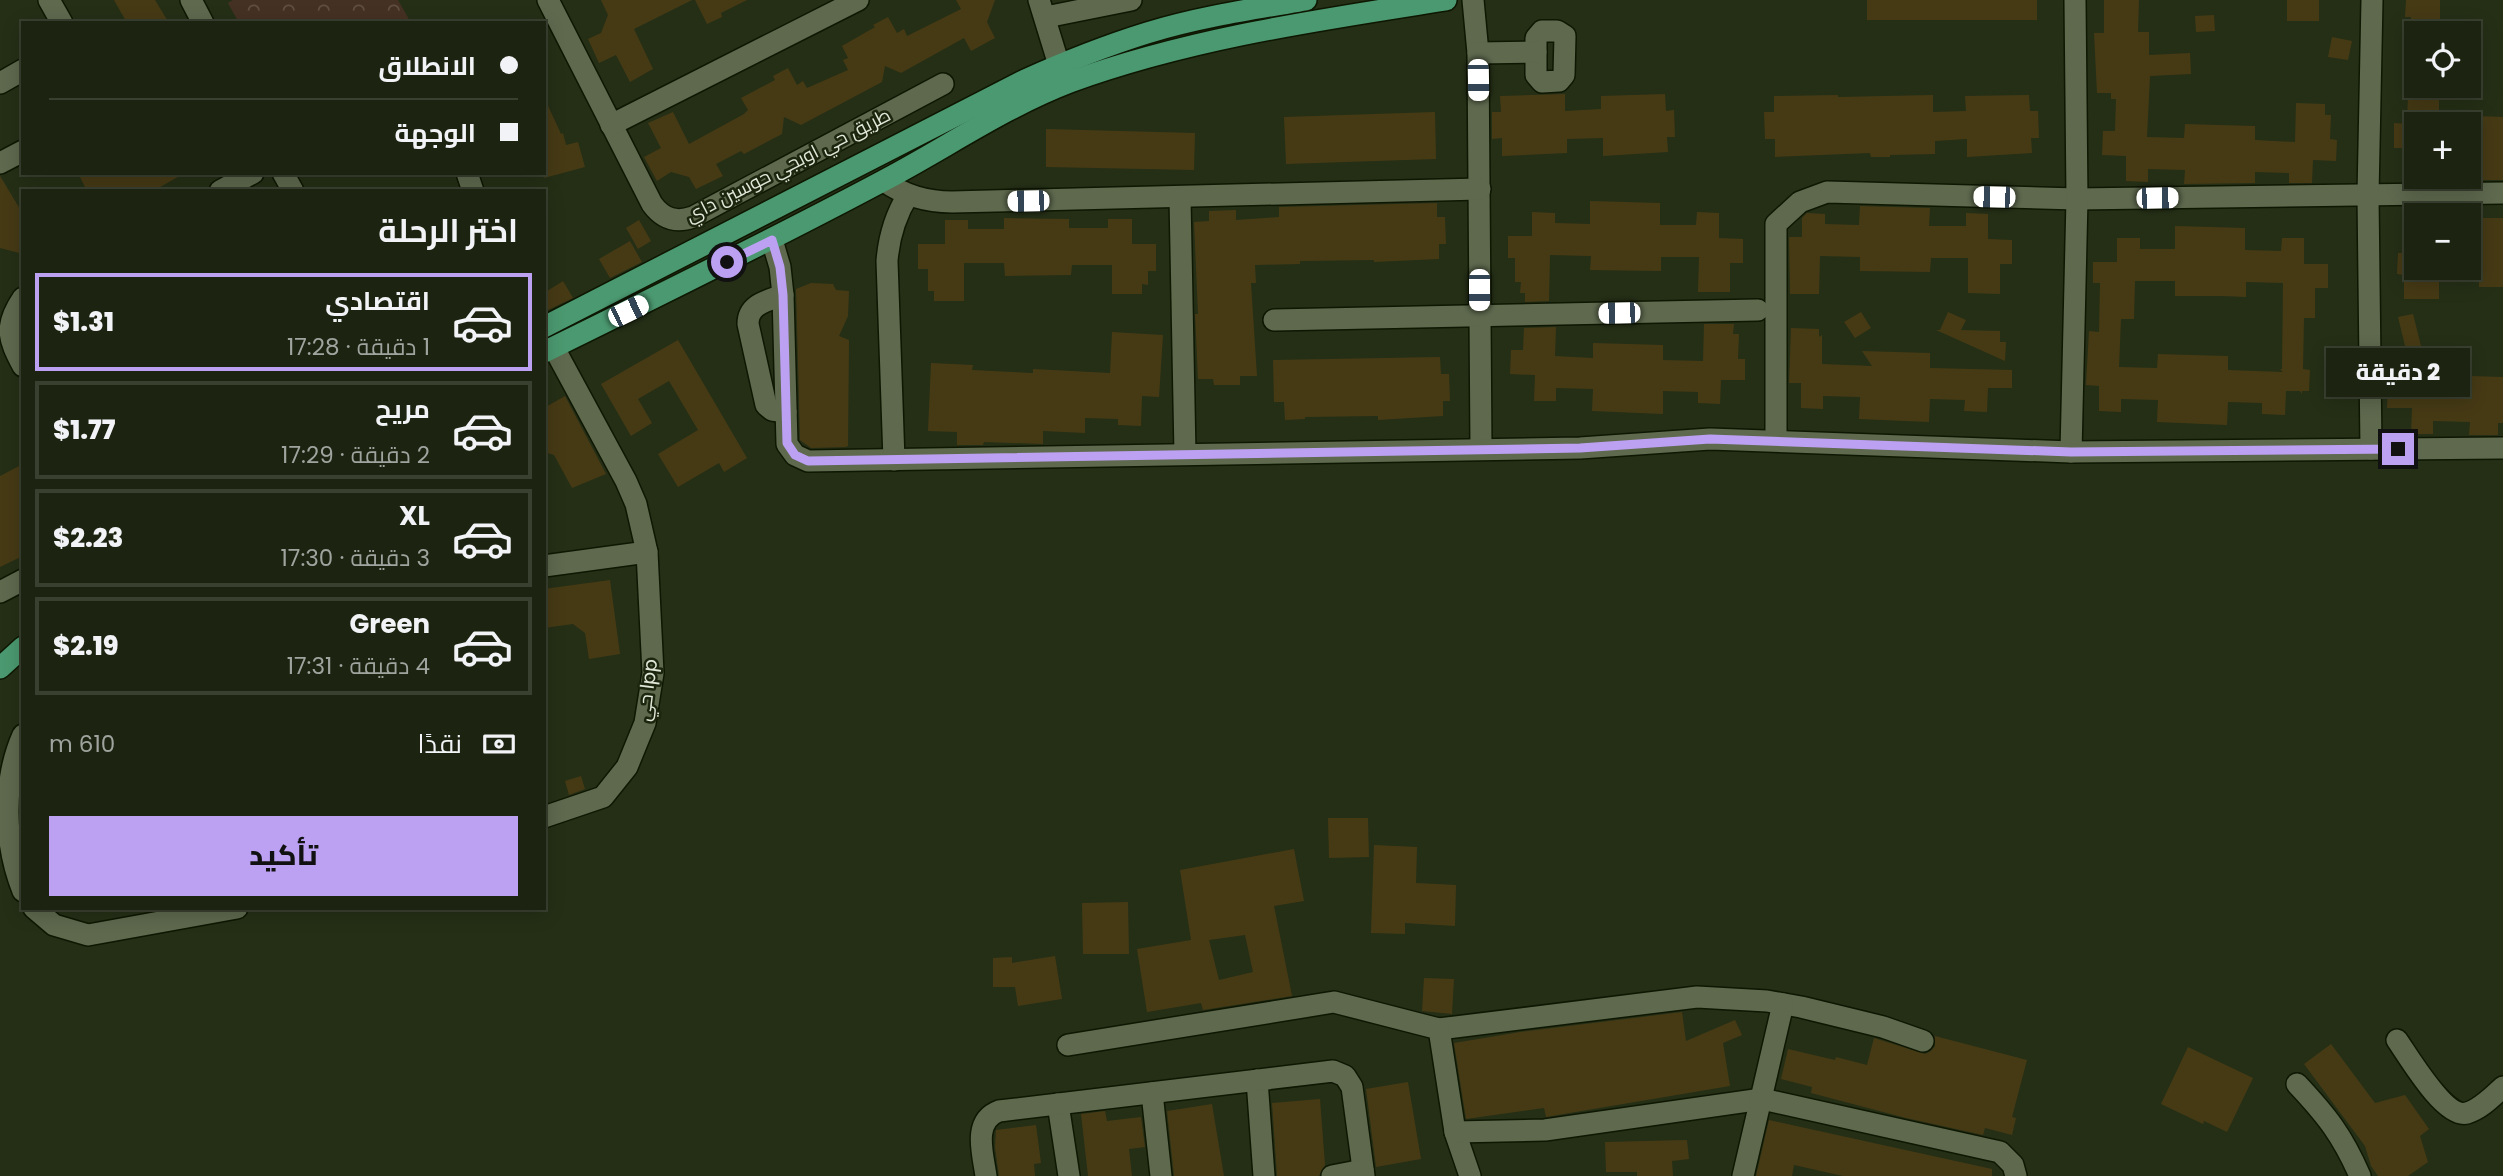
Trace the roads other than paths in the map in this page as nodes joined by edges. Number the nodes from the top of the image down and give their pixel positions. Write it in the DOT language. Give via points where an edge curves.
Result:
graph roads {
  1 [pos="49,0"];
  2 [pos="191,0"];
  3 [pos="858,0"];
  4 [pos="1131,0"];
  5 [pos="1306,0"];
  6 [pos="1446,0"];
  7 [pos="1474,0"];
  8 [pos="2075,0"];
  9 [pos="2372,0"];
  10 [pos="556,3"];
  11 [pos="1043,9"];
  12 [pos="61,21"];
  13 [pos="202,21"];
  14 [pos="1536,52"];
  15 [pos="1478,53"];
  16 [pos="1059,65"];
  17 [pos="21,71"];
  18 [pos="0,83"];
  19 [pos="943,84"];
  20 [pos="611,125"];
  21 [pos="21,151"];
  22 [pos="0,163"];
  23 [pos="249,175"];
  24 [pos="884,181"];
  25 [pos="224,189"];
  26 [pos="1480,189"];
  27 [pos="2503,193"];
  28 [pos="908,195"];
  29 [pos="2368,195"];
  30 [pos="1180,198"];
  31 [pos="2077,199"];
  32 [pos="772,240"];
  33 [pos="783,295"];
  34 [pos="21,301"];
  35 [pos="1758,310"];
  36 [pos="1479,316"];
  37 [pos="1274,320"];
  38 [pos="546,326"];
  39 [pos="549,350"];
  40 [pos="21,362"];
  41 [pos="786,412"];
  42 [pos="1776,440"];
  43 [pos="1481,448"];
  44 [pos="2503,448"];
  45 [pos="2371,449"];
  46 [pos="2071,452"];
  47 [pos="1185,454"];
  48 [pos="894,460"];
  49 [pos="647,552"];
  50 [pos="546,566"];
  51 [pos="21,581"];
  52 [pos="0,592"];
  53 [pos="21,649"];
  54 [pos="0,668"];
  55 [pos="21,741"];
  56 [pos="546,816"];
  57 [pos="21,883"];
  58 [pos="36,910"];
  59 [pos="228,910"];
  60 [pos="1783,1004"];
  61 [pos="1439,1029"];
  62 [pos="2397,1040"];
  63 [pos="1923,1041"];
  64 [pos="1068,1045"];
  65 [pos="1257,1080"];
  66 [pos="2297,1084"];
  67 [pos="2503,1087"];
  68 [pos="1152,1093"];
  69 [pos="1762,1098"];
  70 [pos="1058,1104"];
  71 [pos="1455,1132"];
  72 [pos="1363,1173"];
  73 [pos="986,1176"];
  74 [pos="1069,1176"];
  75 [pos="1161,1176"];
  76 [pos="1264,1176"];
  77 [pos="1332,1176"];
  78 [pos="1470,1176"];
  79 [pos="1743,1176"];
  80 [pos="2016,1176"];
  81 [pos="2360,1176"];
  1 -- 12 [label="street"];
  2 -- 13 [label="street"];
  3 -- 20 [label="street"];
  4 -- 11 [label="street"];
  5 -- 16 [label="main road" via="1197,19"];
  6 -- 24 [label="main road" via="1197,44 1105,70 992,118"];
  7 -- 15 [label="street"];
  8 -- 31 [label="street"];
  9 -- 29 [label="street"];
  10 -- 20 [label="street, طريق حي اوبجي حوسين داي"];
  11 -- 16 [label="street"];
  14 -- 15 [label="street"];
  15 -- 26 [label="street"];
  16 -- 38 [label="main road"];
  17 -- 18 [label="street"];
  19 -- 20 [label="street, طريق حي اوبجي حوسين داي" via="685,220 670,219 657,211"];
  21 -- 22 [label="street"];
  23 -- 25 [label="street"];
  24 -- 28 [label="street"];
  24 -- 32 [label="main road"];
  26 -- 30 [label="street"];
  26 -- 36 [label="street"];
  27 -- 29 [label="street"];
  28 -- 30 [label="street" via="953,202"];
  28 -- 48 [label="street" via="895,220 887,261"];
  29 -- 31 [label="street"];
  29 -- 45 [label="street"];
  30 -- 47 [label="street"];
  31 -- 42 [label="street" via="1827,192 1800,202 1776,224"];
  31 -- 46 [label="street"];
  32 -- 33 [label="street"];
  32 -- 39 [label="main road"];
  33 -- 41 [label="street"];
  33 -- 41 [label="street" via="754,308 748,324 764,402 772,410"];
  34 -- 40 [label="street" via="9,326 11,344"];
  35 -- 36 [label="street"];
  36 -- 37 [label="street"];
  36 -- 43 [label="street"];
  39 -- 49 [label="street, حي lpp" via="626,481"];
  41 -- 48 [label="street" via="787,443 801,459"];
  42 -- 43 [label="street"];
  42 -- 46 [label="street"];
  43 -- 47 [label="street"];
  44 -- 45 [label="street"];
  45 -- 46 [label="street"];
  47 -- 48 [label="street"];
  49 -- 50 [label="street"];
  49 -- 56 [label="street, حي lpp" via="653,673 645,723 626,767 603,797"];
  51 -- 52 [label="street"];
  53 -- 54 [label="main road"];
  55 -- 57 [label="street" via="9,796 12,845"];
  58 -- 59 [label="street" via="54,925 88,935"];
  60 -- 61 [label="street" via="1697,997"];
  60 -- 63 [label="street" via="1842,1015"];
  60 -- 69 [label="street"];
  61 -- 64 [label="street" via="1334,1002"];
  61 -- 71 [label="street"];
  62 -- 67 [label="street" via="2443,1103 2455,1112 2466,1114"];
  65 -- 68 [label="street"];
  65 -- 72 [label="street" via="1333,1071 1345,1076 1352,1087"];
  65 -- 76 [label="street"];
  66 -- 81 [label="street" via="2346,1143"];
  68 -- 70 [label="street"];
  68 -- 75 [label="street"];
  69 -- 71 [label="street" via="1545,1130"];
  69 -- 79 [label="street"];
  69 -- 80 [label="street" via="2000,1152 2013,1165"];
  70 -- 73 [label="street" via="999,1111 988,1117 981,1134"];
  70 -- 74 [label="street"];
  71 -- 78 [label="street"];
  72 -- 77 [label="street"];
}
